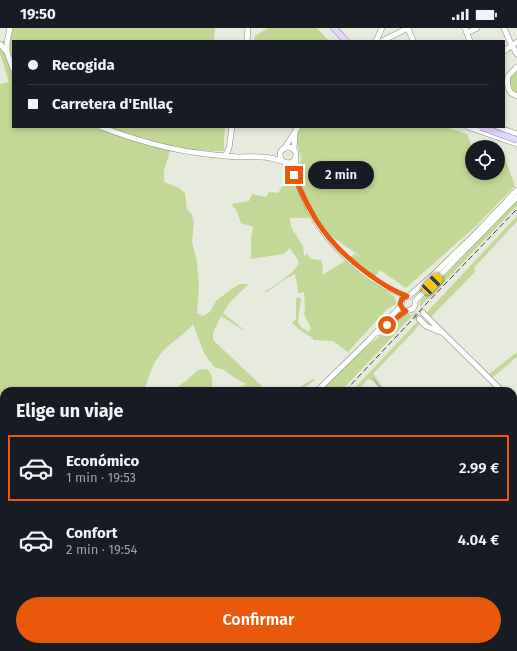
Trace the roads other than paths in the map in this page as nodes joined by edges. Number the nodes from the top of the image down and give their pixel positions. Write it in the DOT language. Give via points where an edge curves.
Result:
graph roads {
  1 [pos="10,28"];
  2 [pos="248,28"];
  3 [pos="329,28"];
  4 [pos="334,28"];
  5 [pos="381,28"];
  6 [pos="408,28"];
  7 [pos="477,28"];
  8 [pos="504,28"];
  9 [pos="466,30"];
  10 [pos="8,35"];
  11 [pos="247,40"];
  12 [pos="339,40"];
  13 [pos="345,40"];
  14 [pos="378,40"];
  15 [pos="380,40"];
  16 [pos="413,40"];
  17 [pos="470,40"];
  18 [pos="0,41"];
  19 [pos="517,42"];
  20 [pos="0,44"];
  21 [pos="512,46"];
  22 [pos="505,50"];
  23 [pos="7,52"];
  24 [pos="517,54"];
  25 [pos="12,66"];
  26 [pos="517,68"];
  27 [pos="517,96"];
  28 [pos="104,128"];
  29 [pos="232,128"];
  30 [pos="473,128"];
  31 [pos="485,128"];
  32 [pos="503,128"];
  33 [pos="297,129"];
  34 [pos="516,136"];
  35 [pos="229,148"];
  36 [pos="283,149"];
  37 [pos="294,149"];
  38 [pos="225,156"];
  39 [pos="232,157"];
  40 [pos="265,157"];
  41 [pos="296,159"];
  42 [pos="285,163"];
  43 [pos="294,175"];
  44 [pos="517,190"];
  45 [pos="517,197"];
  46 [pos="386,286"];
  47 [pos="408,296"];
  48 [pos="415,303"];
  49 [pos="400,304"];
  50 [pos="410,312"];
  51 [pos="419,319"];
  52 [pos="426,326"];
  53 [pos="436,326"];
  54 [pos="443,333"];
  55 [pos="368,341"];
  56 [pos="321,387"];
  57 [pos="498,387"];
  1 -- 10 [label="street"];
  2 -- 11 [label="street"];
  3 -- 12 [label="main road"];
  4 -- 13 [label="main road"];
  5 -- 14 [label="street"];
  6 -- 15 [label="street"];
  6 -- 16 [label="street"];
  7 -- 9 [label="street"];
  8 -- 21 [label="street"];
  9 -- 17 [label="street"];
  10 -- 18 [label="street"];
  10 -- 23 [label="street"];
  19 -- 21 [label="street"];
  20 -- 23 [label="street"];
  21 -- 22 [label="street"];
  21 -- 24 [label="street"];
  23 -- 25 [label="street"];
  26 -- 27 [label="street" via="511,71 507,81 511,93"];
  28 -- 38 [label="street" via="153,145"];
  29 -- 35 [label="street"];
  30 -- 34 [label="street"];
  31 -- 34 [label="main road, bridge"];
  32 -- 34 [label="street"];
  33 -- 36 [label="street"];
  33 -- 37 [label="street"];
  35 -- 38 [label="street"];
  35 -- 39 [label="street"];
  36 -- 37 [label="street"];
  36 -- 40 [label="street"];
  36 -- 42 [label="street" via="280,155"];
  37 -- 41 [label="street"];
  38 -- 39 [label="street"];
  39 -- 40 [label="street"];
  40 -- 42 [label="street"];
  41 -- 42 [label="street" via="292,163"];
  41 -- 43 [label="street"];
  42 -- 43 [label="street"];
  43 -- 46 [label="street" via="312,214 334,244 356,265"];
  44 -- 47 [label="street" via="436,272"];
  45 -- 48 [label="street"];
  46 -- 47 [label="street"];
  46 -- 49 [label="street" via="397,296"];
  47 -- 48 [label="street"];
  47 -- 49 [label="street" via="402,299"];
  48 -- 50 [label="street"];
  48 -- 53 [label="street"];
  49 -- 50 [label="street"];
  49 -- 55 [label="street"];
  50 -- 55 [label="street"];
  51 -- 52 [label="street"];
  52 -- 53 [label="street"];
  52 -- 54 [label="street"];
  53 -- 54 [label="street"];
  54 -- 57 [label="street"];
  55 -- 56 [label="street"];
}
